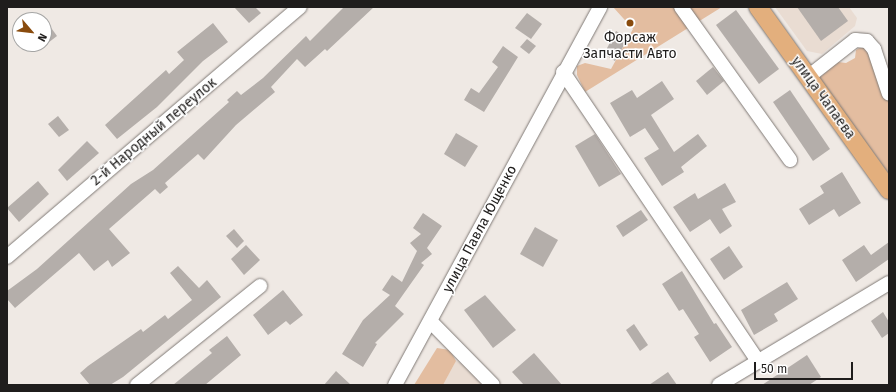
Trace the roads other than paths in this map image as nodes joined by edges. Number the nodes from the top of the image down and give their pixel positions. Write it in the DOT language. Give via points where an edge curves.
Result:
graph roads {
  1 [pos="300,7"];
  2 [pos="600,7"];
  3 [pos="681,7"];
  4 [pos="758,7"];
  5 [pos="563,72"];
  6 [pos="808,77"];
  7 [pos="889,94"];
  8 [pos="790,160"];
  9 [pos="889,190"];
  10 [pos="7,257"];
  11 [pos="889,283"];
  12 [pos="260,286"];
  13 [pos="431,322"];
  14 [pos="758,361"];
  15 [pos="138,385"];
  16 [pos="395,385"];
  17 [pos="493,385"];
  18 [pos="719,385"];
  1 -- 10 [label="street, 2-й Народный переулок"];
  2 -- 5 [label="street, улица Павла Ющенко"];
  3 -- 8 [label="street"];
  4 -- 6 [label="main road, улица Чапаева"];
  5 -- 13 [label="street, улица Павла Ющенко"];
  5 -- 14 [label="street"];
  6 -- 7 [label="street" via="855,40 867,41 874,50"];
  6 -- 9 [label="main road, улица Чапаева"];
  11 -- 14 [label="street"];
  12 -- 15 [label="street"];
  13 -- 16 [label="street, улица Павла Ющенко"];
  13 -- 17 [label="street"];
  14 -- 18 [label="street"];
}
